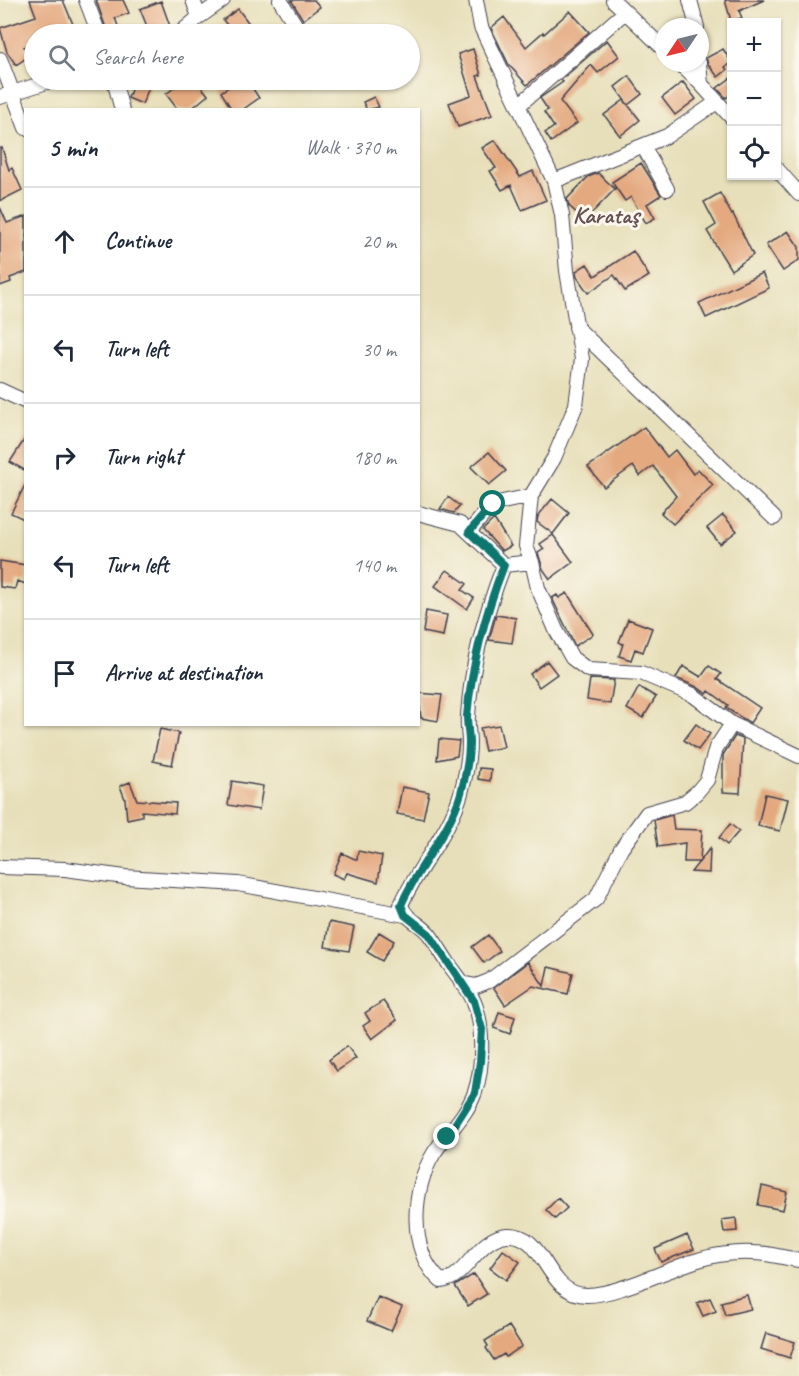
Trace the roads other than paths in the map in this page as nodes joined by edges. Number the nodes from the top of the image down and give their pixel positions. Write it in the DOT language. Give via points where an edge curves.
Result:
graph roads {
  1 [pos="86,0"];
  2 [pos="193,0"];
  3 [pos="223,0"];
  4 [pos="280,0"];
  5 [pos="476,0"];
  6 [pos="613,0"];
  7 [pos="690,0"];
  8 [pos="625,12"];
  9 [pos="199,17"];
  10 [pos="695,18"];
  11 [pos="95,24"];
  12 [pos="191,24"];
  13 [pos="295,24"];
  14 [pos="655,40"];
  15 [pos="0,58"];
  16 [pos="688,72"];
  17 [pos="700,72"];
  18 [pos="701,84"];
  19 [pos="24,89"];
  20 [pos="117,90"];
  21 [pos="6,95"];
  22 [pos="717,102"];
  23 [pos="518,106"];
  24 [pos="121,108"];
  25 [pos="727,113"];
  26 [pos="24,125"];
  27 [pos="643,146"];
  28 [pos="781,173"];
  29 [pos="554,180"];
  30 [pos="667,189"];
  31 [pos="799,194"];
  32 [pos="576,327"];
  33 [pos="0,390"];
  34 [pos="24,401"];
  35 [pos="531,496"];
  36 [pos="420,514"];
  37 [pos="774,518"];
  38 [pos="469,532"];
  39 [pos="532,562"];
  40 [pos="504,565"];
  41 [pos="732,724"];
  42 [pos="799,756"];
  43 [pos="0,867"];
  44 [pos="405,915"];
  45 [pos="461,983"];
  46 [pos="799,1260"];
  1 -- 11 [label="street"];
  2 -- 9 [label="street"];
  3 -- 9 [label="street"];
  4 -- 13 [label="street"];
  5 -- 23 [label="street" via="481,27"];
  6 -- 8 [label="street"];
  7 -- 10 [label="street"];
  8 -- 14 [label="street"];
  8 -- 23 [label="street"];
  9 -- 12 [label="street"];
  15 -- 21 [label="street"];
  16 -- 18 [label="street"];
  17 -- 18 [label="street"];
  18 -- 22 [label="street"];
  19 -- 21 [label="street"];
  20 -- 24 [label="street"];
  21 -- 26 [label="street"];
  22 -- 25 [label="street"];
  22 -- 27 [label="street" via="667,136"];
  23 -- 29 [label="street"];
  27 -- 29 [label="street"];
  27 -- 30 [label="street"];
  28 -- 31 [label="street"];
  29 -- 32 [label="street"];
  32 -- 35 [label="street" via="582,359 576,405 554,458"];
  32 -- 37 [label="street"];
  33 -- 34 [label="street"];
  35 -- 38 [label="street" via="493,504"];
  35 -- 39 [label="street" via="526,546"];
  36 -- 38 [label="street" via="460,524"];
  38 -- 40 [label="street"];
  39 -- 40 [label="street"];
  39 -- 41 [label="street" via="538,588 572,658 588,670 641,673 693,695"];
  40 -- 44 [label="street" via="474,658 467,717 469,745 461,791 439,842 406,893 401,905"];
  41 -- 42 [label="street"];
  41 -- 45 [label="street" via="716,747 707,780 685,802 647,813 621,849 596,899 489,981 476,986"];
  43 -- 44 [label="street" via="237,884"];
  44 -- 45 [label="street" via="429,934"];
  45 -- 46 [label="street" via="474,1001 482,1029 475,1093 426,1168 418,1194 418,1238 441,1281 455,1275 491,1240 508,1235 530,1243 563,1289 587,1296 697,1260 755,1253"];
}
